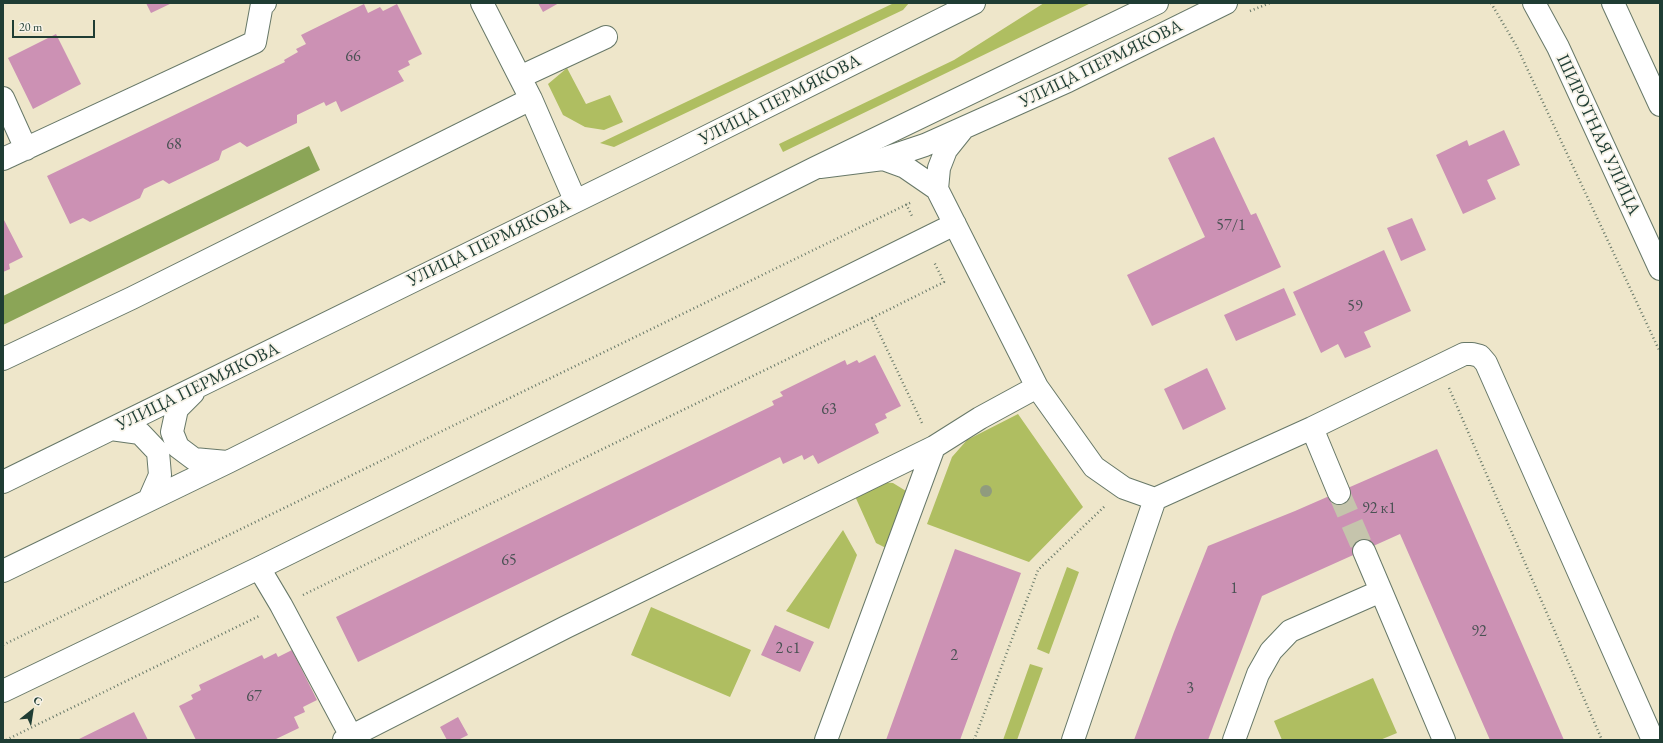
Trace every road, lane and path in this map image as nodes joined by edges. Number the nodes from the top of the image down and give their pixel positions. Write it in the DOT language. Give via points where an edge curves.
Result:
graph roads {
  1 [pos="263,3"];
  2 [pos="482,3"];
  3 [pos="974,3"];
  4 [pos="1157,3"];
  5 [pos="1226,3"];
  6 [pos="1270,3"];
  7 [pos="1491,3"];
  8 [pos="1534,3"];
  9 [pos="1613,3"];
  10 [pos="1248,12"];
  11 [pos="606,36"];
  12 [pos="520,77"];
  13 [pos="3,98"];
  14 [pos="531,99"];
  15 [pos="1660,105"];
  16 [pos="963,128"];
  17 [pos="26,149"];
  18 [pos="3,159"];
  19 [pos="883,159"];
  20 [pos="815,168"];
  21 [pos="937,190"];
  22 [pos="575,200"];
  23 [pos="955,224"];
  24 [pos="1660,269"];
  25 [pos="1660,352"];
  26 [pos="3,359"];
  27 [pos="1439,366"];
  28 [pos="1037,387"];
  29 [pos="198,388"];
  30 [pos="1312,428"];
  31 [pos="111,429"];
  32 [pos="934,447"];
  33 [pos="228,462"];
  34 [pos="3,482"];
  35 [pos="1124,488"];
  36 [pos="1339,493"];
  37 [pos="1155,499"];
  38 [pos="149,500"];
  39 [pos="1364,550"];
  40 [pos="260,568"];
  41 [pos="3,571"];
  42 [pos="1381,591"];
  43 [pos="282,605"];
  44 [pos="3,645"];
  45 [pos="3,691"];
  46 [pos="347,738"];
  47 [pos="6,740"];
  48 [pos="826,740"];
  49 [pos="974,740"];
  50 [pos="1073,740"];
  51 [pos="1234,740"];
  52 [pos="1444,740"];
  53 [pos="1602,740"];
  54 [pos="1653,740"];
  1 -- 17 [label="main road" via="255,42"];
  2 -- 12 [label="main road"];
  3 -- 22 [label="main road, УЛИЦА ПЕРМЯКОВА"];
  4 -- 20 [label="main road, УЛИЦА ПЕРМЯКОВА"];
  5 -- 16 [label="main road, УЛИЦА ПЕРМЯКОВА" via="1068,81"];
  6 -- 10 [label="path"];
  7 -- 25 [label="path" via="1517,47"];
  8 -- 24 [label="main road, ШИРОТНАЯ УЛИЦА" via="1558,47"];
  9 -- 15 [label="main road"];
  11 -- 12 [label="main road"];
  12 -- 14 [label="main road"];
  13 -- 17 [label="main road"];
  14 -- 22 [label="main road"];
  14 -- 26 [label="main road" via="132,298"];
  16 -- 19 [label="main road, УЛИЦА ПЕРМЯКОВА" via="925,145"];
  16 -- 21 [label="main road" via="946,150 939,168"];
  17 -- 18 [label="main road"];
  19 -- 20 [label="main road, УЛИЦА ПЕРМЯКОВА"];
  19 -- 21 [label="main road" via="905,167"];
  20 -- 33 [label="main road, УЛИЦА ПЕРМЯКОВА"];
  21 -- 23 [label="main road"];
  21 -- 44 [label="path"];
  22 -- 29 [label="main road, УЛИЦА ПЕРМЯКОВА"];
  23 -- 28 [label="main road"];
  23 -- 40 [label="main road"];
  27 -- 30 [label="main road"];
  27 -- 53 [label="path"];
  27 -- 54 [label="main road" via="1464,354 1480,356 1486,363"];
  28 -- 32 [label="main road"];
  28 -- 35 [label="main road" via="1094,467"];
  29 -- 31 [label="main road, УЛИЦА ПЕРМЯКОВА"];
  29 -- 33 [label="main road" via="177,409 172,432 178,447 194,459"];
  30 -- 36 [label="main road"];
  30 -- 37 [label="main road"];
  31 -- 34 [label="main road, УЛИЦА ПЕРМЯКОВА"];
  31 -- 38 [label="main road" via="140,433 158,452 160,475"];
  32 -- 43 [label="path" via="872,318"];
  32 -- 46 [label="main road"];
  32 -- 48 [label="main road"];
  33 -- 38 [label="main road, УЛИЦА ПЕРМЯКОВА"];
  35 -- 37 [label="main road"];
  35 -- 49 [label="path" via="1038,570"];
  37 -- 50 [label="main road"];
  38 -- 41 [label="main road, УЛИЦА ПЕРМЯКОВА"];
  39 -- 42 [label="main road"];
  40 -- 43 [label="main road"];
  40 -- 45 [label="main road"];
  42 -- 51 [label="main road" via="1290,631 1271,651 1258,674"];
  42 -- 52 [label="main road"];
  43 -- 46 [label="main road"];
  43 -- 47 [label="path"];
}
